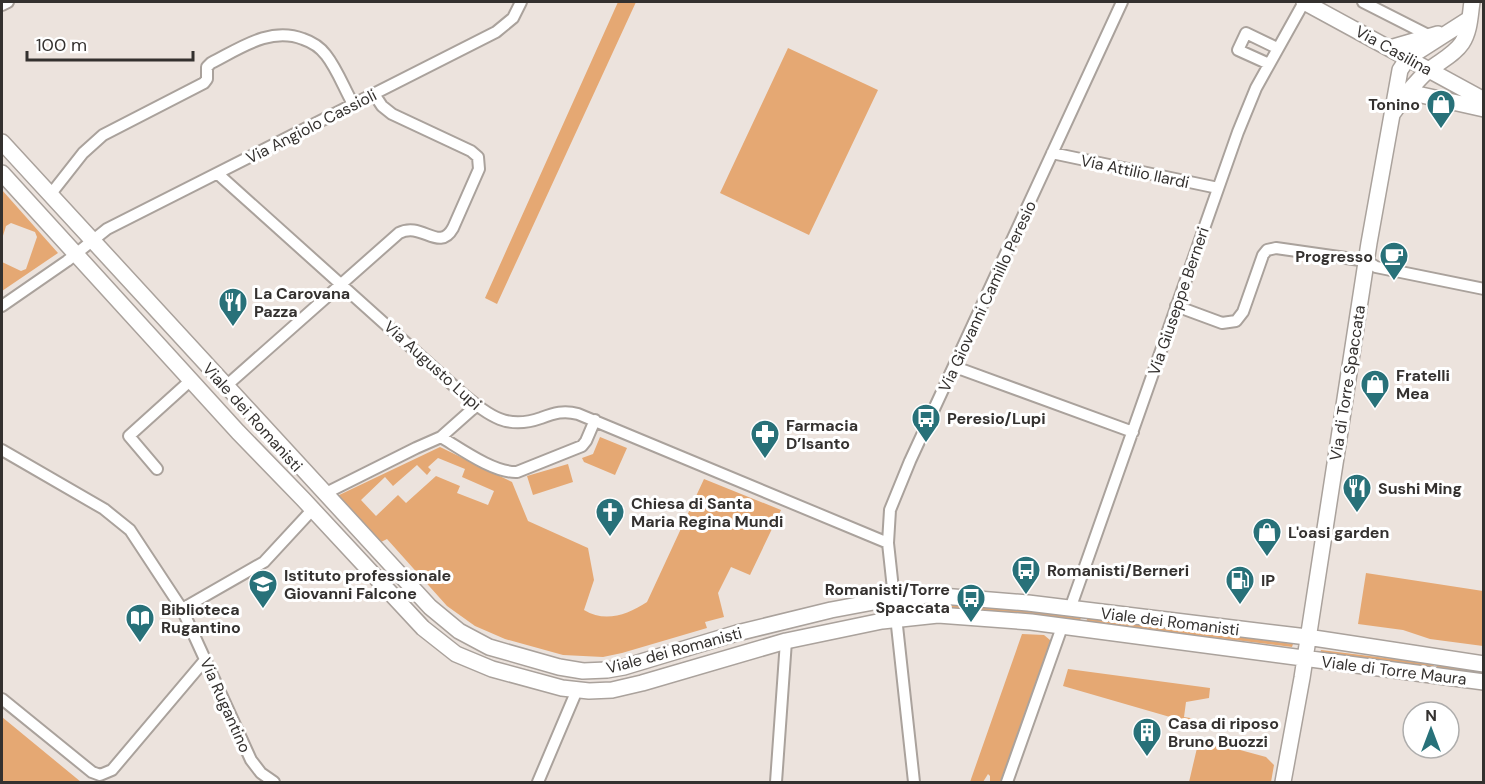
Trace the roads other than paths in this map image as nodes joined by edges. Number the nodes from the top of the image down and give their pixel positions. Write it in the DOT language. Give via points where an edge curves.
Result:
graph roads {
  1 [pos="8,2"];
  2 [pos="521,2"];
  3 [pos="1122,2"];
  4 [pos="1304,2"];
  5 [pos="1363,2"];
  6 [pos="1472,2"];
  7 [pos="2,5"];
  8 [pos="1469,19"];
  9 [pos="1455,30"];
  10 [pos="1430,36"];
  11 [pos="1277,48"];
  12 [pos="1390,48"];
  13 [pos="1408,57"];
  14 [pos="1269,64"];
  15 [pos="1430,70"];
  16 [pos="1408,92"];
  17 [pos="374,94"];
  18 [pos="1484,100"];
  19 [pos="353,104"];
  20 [pos="1484,109"];
  21 [pos="1391,116"];
  22 [pos="2,142"];
  23 [pos="1052,153"];
  24 [pos="2,173"];
  25 [pos="218,174"];
  26 [pos="1218,188"];
  27 [pos="50,195"];
  28 [pos="92,240"];
  29 [pos="76,254"];
  30 [pos="1367,261"];
  31 [pos="343,284"];
  32 [pos="1484,289"];
  33 [pos="2,306"];
  34 [pos="1176,306"];
  35 [pos="955,367"];
  36 [pos="191,380"];
  37 [pos="226,386"];
  38 [pos="477,405"];
  39 [pos="595,420"];
  40 [pos="1133,432"];
  41 [pos="441,437"];
  42 [pos="2,450"];
  43 [pos="157,469"];
  44 [pos="324,494"];
  45 [pos="312,509"];
  46 [pos="888,543"];
  47 [pos="895,598"];
  48 [pos="182,609"];
  49 [pos="1070,609"];
  50 [pos="897,619"];
  51 [pos="1062,627"];
  52 [pos="1307,637"];
  53 [pos="786,641"];
  54 [pos="1305,658"];
  55 [pos="205,660"];
  56 [pos="1484,664"];
  57 [pos="1484,682"];
  58 [pos="577,690"];
  59 [pos="2,699"];
  60 [pos="274,783"];
  61 [pos="538,783"];
  62 [pos="776,783"];
  63 [pos="914,783"];
  64 [pos="1007,783"];
  65 [pos="1283,783"];
  1 -- 7 [label="street"];
  2 -- 17 [label="street, Via Angiolo Cassioli" via="513,18 496,32"];
  3 -- 23 [label="street, Via Giovanni Camillo Peresio"];
  4 -- 11 [label="street, Via Giuseppe Berneri"];
  4 -- 12 [label="street, Via Casilina"];
  5 -- 10 [label="street, Via Casilina"];
  6 -- 8 [label="street"];
  8 -- 9 [label="street"];
  8 -- 15 [label="street" via="1461,44"];
  9 -- 10 [label="street"];
  9 -- 13 [label="street"];
  10 -- 12 [label="street"];
  11 -- 14 [label="street, Via Giuseppe Berneri"];
  11 -- 14 [label="street" via="1246,33 1238,50"];
  12 -- 13 [label="street, Via Casilina"];
  13 -- 15 [label="street, Via Casilina"];
  13 -- 21 [label="street, Via di Torre Spaccata" via="1400,70"];
  14 -- 26 [label="street, Via Giuseppe Berneri" via="1248,107"];
  15 -- 16 [label="street"];
  15 -- 18 [label="street, Via Casilina"];
  16 -- 20 [label="street, Via Casilina"];
  16 -- 21 [label="street"];
  17 -- 19 [label="street, Via Angiolo Cassioli"];
  17 -- 31 [label="street" via="387,111 471,151 480,165 447,237 437,238 415,229 401,232"];
  19 -- 25 [label="street, Via Angiolo Cassioli"];
  19 -- 27 [label="street" via="329,59 315,45 289,35 261,38 208,65 204,83 103,135 83,153"];
  21 -- 30 [label="street, Via di Torre Spaccata"];
  22 -- 27 [label="street, Viale dei Romanisti"];
  23 -- 26 [label="street, Via Attilio Ilardi"];
  23 -- 35 [label="street, Via Giovanni Camillo Peresio"];
  24 -- 29 [label="street, Viale dei Romanisti"];
  25 -- 28 [label="street, Via Angiolo Cassioli"];
  25 -- 31 [label="street, Via Augusto Lupi"];
  26 -- 34 [label="street, Via Giuseppe Berneri"];
  27 -- 28 [label="street, Viale dei Romanisti"];
  28 -- 29 [label="street, Via Angiolo Cassioli"];
  28 -- 37 [label="street, Viale dei Romanisti"];
  29 -- 33 [label="street, Via Angiolo Cassioli"];
  29 -- 36 [label="street, Viale dei Romanisti"];
  30 -- 32 [label="street" via="1377,267"];
  30 -- 34 [label="street" via="1272,249 1262,258 1243,312 1236,321 1222,323"];
  30 -- 52 [label="street, Via di Torre Spaccata"];
  31 -- 37 [label="street"];
  31 -- 38 [label="street, Via Augusto Lupi"];
  34 -- 40 [label="street, Via Giuseppe Berneri"];
  35 -- 40 [label="street"];
  35 -- 46 [label="street, Via Giovanni Camillo Peresio" via="891,504"];
  36 -- 43 [label="street" via="129,436"];
  36 -- 45 [label="street, Viale dei Romanisti"];
  37 -- 44 [label="street, Viale dei Romanisti"];
  38 -- 39 [label="street, Via Augusto Lupi" via="512,423 526,423 565,411"];
  38 -- 41 [label="street"];
  39 -- 41 [label="street" via="582,446 517,472 497,468"];
  39 -- 46 [label="street, Via Augusto Lupi"];
  40 -- 49 [label="street, Via Giuseppe Berneri"];
  41 -- 44 [label="street"];
  42 -- 48 [label="street, Via Rugantino" via="119,520"];
  44 -- 47 [label="street, Viale dei Romanisti" via="451,626 489,647 559,667 613,669 762,626"];
  45 -- 48 [label="street" via="264,562"];
  45 -- 58 [label="street, Viale dei Romanisti" via="416,622 442,644 492,669"];
  46 -- 47 [label="street, Via Giovanni Camillo Peresio"];
  47 -- 49 [label="street, Viale dei Romanisti" via="952,596"];
  47 -- 50 [label="street, Via Giovanni Camillo Peresio"];
  48 -- 55 [label="street, Via Rugantino"];
  49 -- 52 [label="street, Viale dei Romanisti"];
  50 -- 51 [label="street, Viale dei Romanisti" via="946,615"];
  50 -- 53 [label="street, Viale dei Romanisti"];
  50 -- 63 [label="street, Via Giovanni Camillo Peresio"];
  51 -- 54 [label="street, Viale dei Romanisti"];
  51 -- 64 [label="street"];
  52 -- 54 [label="street, Via di Torre Spaccata"];
  52 -- 56 [label="street, Viale di Torre Maura"];
  53 -- 58 [label="street, Viale dei Romanisti" via="626,687"];
  53 -- 62 [label="street"];
  54 -- 57 [label="street, Viale di Torre Maura"];
  54 -- 65 [label="street, Via di Torre Spaccata"];
  55 -- 59 [label="street" via="112,770 100,775 86,768"];
  55 -- 60 [label="street, Via Rugantino" via="250,760"];
  58 -- 61 [label="street"];
}
